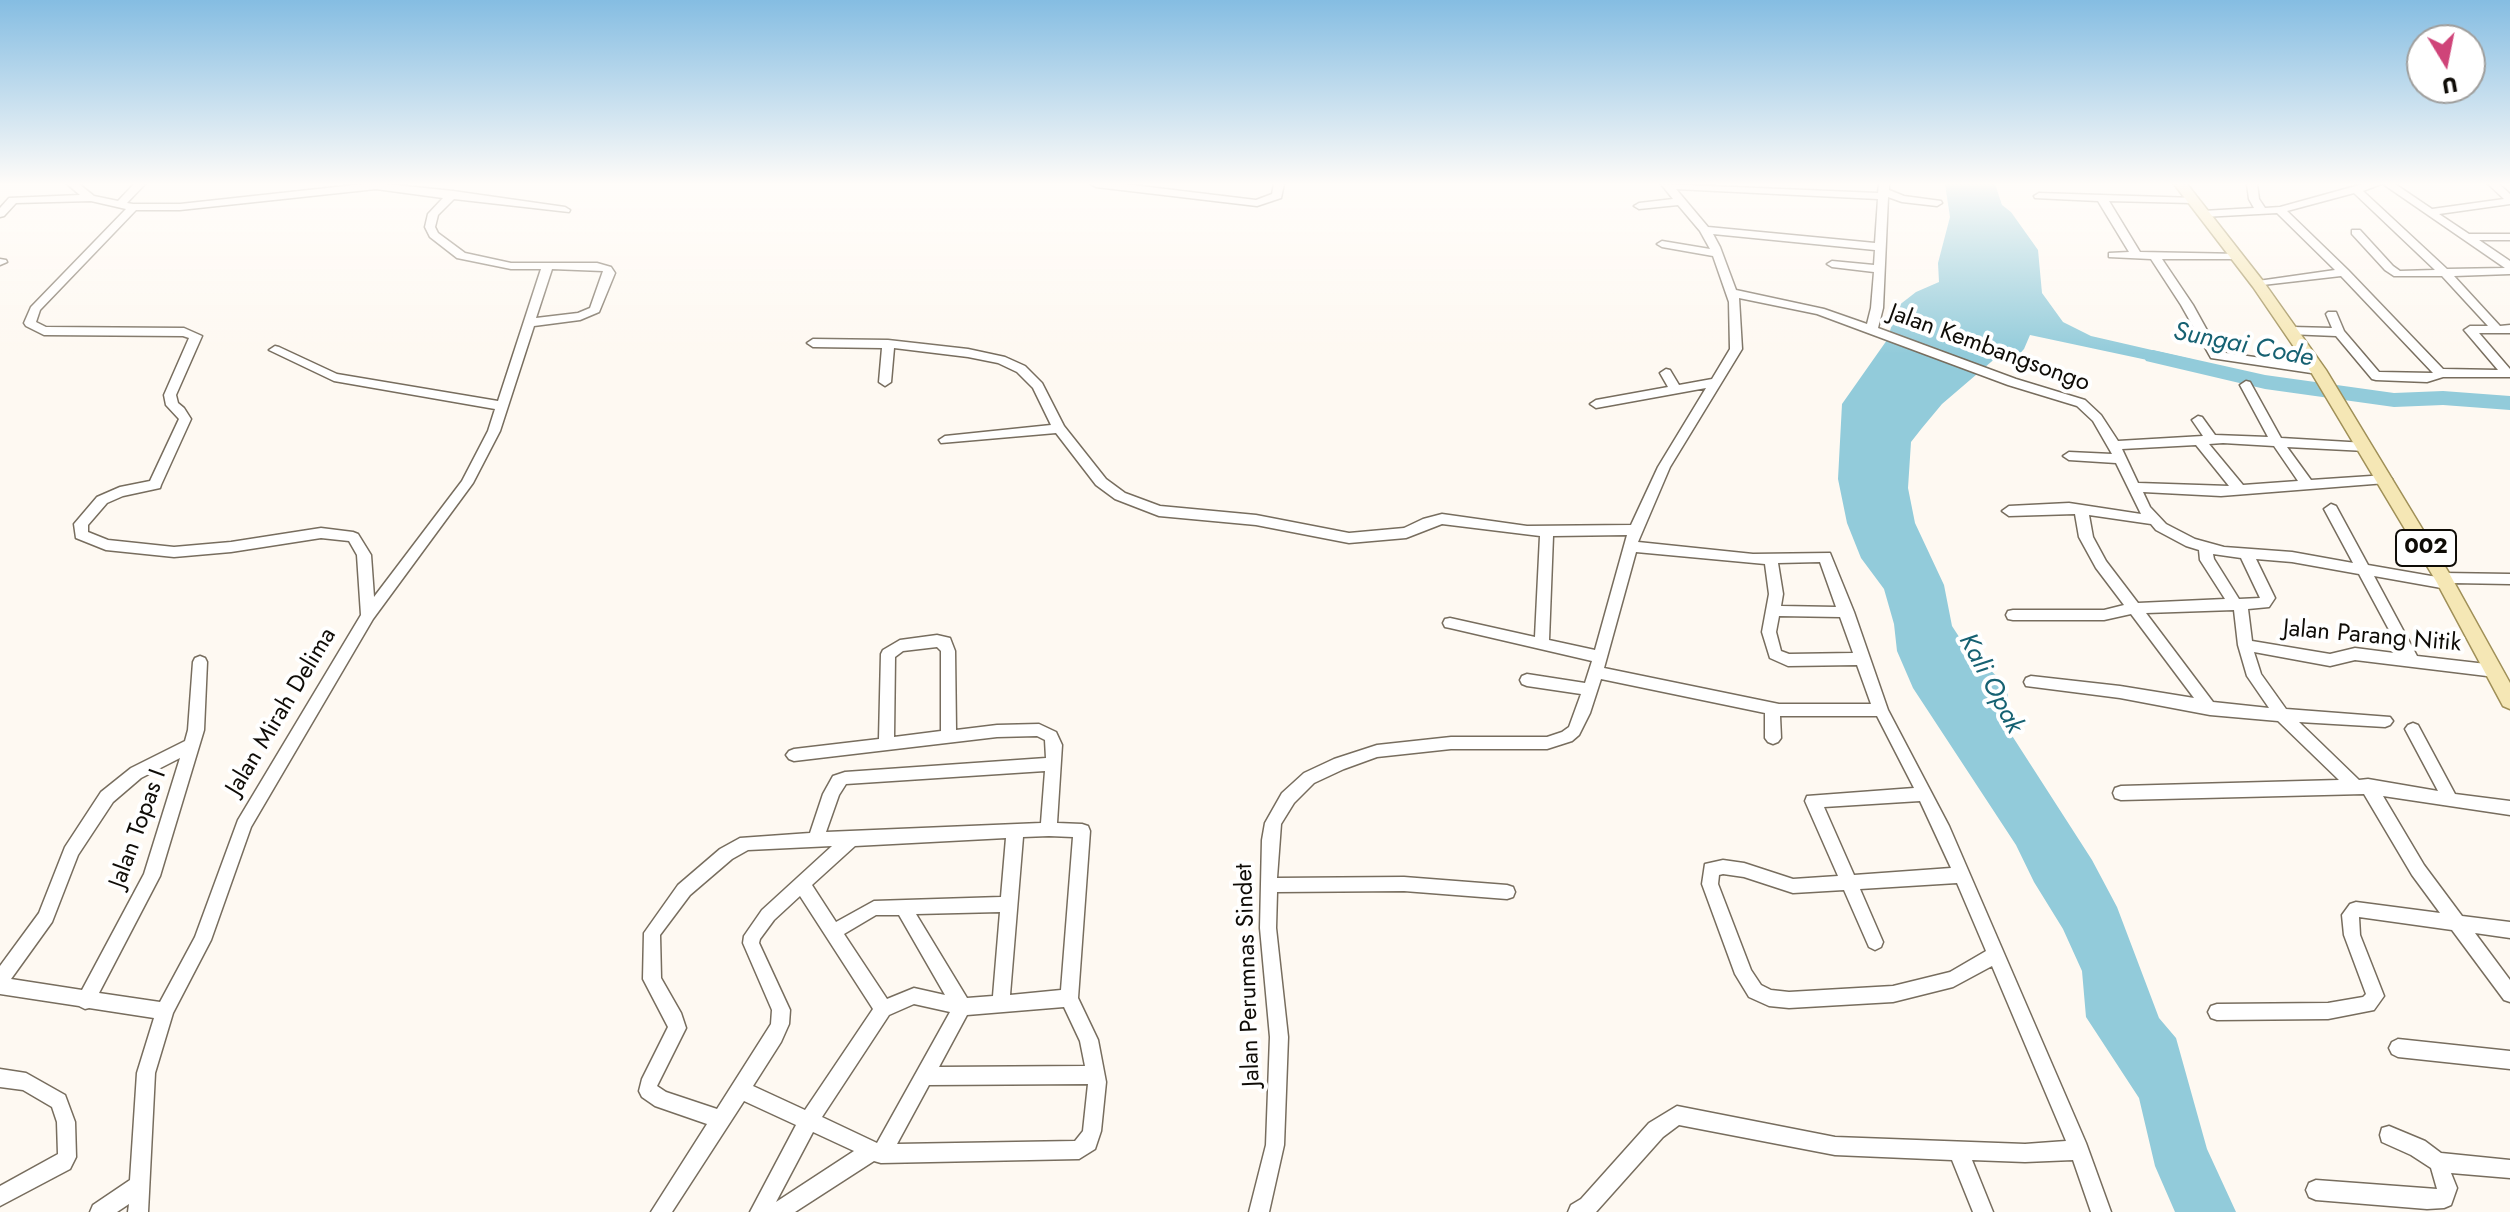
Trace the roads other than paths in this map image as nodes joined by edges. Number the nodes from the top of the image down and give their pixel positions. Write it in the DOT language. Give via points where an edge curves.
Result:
graph roads {
  1 [pos="95,241"];
  2 [pos="441,241"];
  3 [pos="1711,241"];
  4 [pos="1814,241"];
  5 [pos="1881,241"];
  6 [pos="2127,241"];
  7 [pos="2225,241"];
  8 [pos="2312,241"];
  9 [pos="2364,241"];
  10 [pos="2410,241"];
  11 [pos="2471,241"];
  12 [pos="1662,244"];
  13 [pos="1881,247"];
  14 [pos="1717,253"];
  15 [pos="2113,255"];
  16 [pos="2136,255"];
  17 [pos="2154,255"];
  18 [pos="2237,256"];
  19 [pos="1832,264"];
  20 [pos="547,268"];
  21 [pos="1879,269"];
  22 [pos="2510,269"];
  23 [pos="2344,272"];
  24 [pos="2445,274"];
  25 [pos="2258,284"];
  26 [pos="1733,293"];
  27 [pos="2332,314"];
  28 [pos="529,323"];
  29 [pos="2504,329"];
  30 [pos="1873,330"];
  31 [pos="2292,331"];
  32 [pos="2339,332"];
  33 [pos="813,343"];
  34 [pos="888,344"];
  35 [pos="275,350"];
  36 [pos="2318,370"];
  37 [pos="1666,373"];
  38 [pos="2440,373"];
  39 [pos="885,382"];
  40 [pos="1717,382"];
  41 [pos="2246,385"];
  42 [pos="1677,391"];
  43 [pos="1596,404"];
  44 [pos="503,406"];
  45 [pos="2198,420"];
  46 [pos="1059,428"];
  47 [pos="945,440"];
  48 [pos="2205,440"];
  49 [pos="2276,440"];
  50 [pos="2114,445"];
  51 [pos="2366,447"];
  52 [pos="2069,456"];
  53 [pos="2122,459"];
  54 [pos="2386,479"];
  55 [pos="2307,484"];
  56 [pos="2133,487"];
  57 [pos="2240,490"];
  58 [pos="2331,509"];
  59 [pos="2081,510"];
  60 [pos="2009,511"];
  61 [pos="2153,520"];
  62 [pos="1635,530"];
  63 [pos="1547,531"];
  64 [pos="1629,546"];
  65 [pos="2205,548"];
  66 [pos="2246,554"];
  67 [pos="1771,559"];
  68 [pos="2360,568"];
  69 [pos="2510,579"];
  70 [pos="2445,581"];
  71 [pos="2238,605"];
  72 [pos="2134,608"];
  73 [pos="1775,611"];
  74 [pos="1847,612"];
  75 [pos="368,615"];
  76 [pos="2013,615"];
  77 [pos="1450,623"];
  78 [pos="1542,644"];
  79 [pos="2245,645"];
  80 [pos="1860,659"];
  81 [pos="2412,660"];
  82 [pos="200,662"];
  83 [pos="1598,664"];
  84 [pos="2495,671"];
  85 [pos="1527,680"];
  86 [pos="2031,682"];
  87 [pos="1590,690"];
  88 [pos="2510,701"];
  89 [pos="1772,709"];
  90 [pos="2210,709"];
  91 [pos="1881,710"];
  92 [pos="2282,715"];
  93 [pos="2385,721"];
  94 [pos="2413,729"];
  95 [pos="949,737"];
  96 [pos="1773,738"];
  97 [pos="886,744"];
  98 [pos="192,745"];
  99 [pos="794,755"];
  100 [pos="1053,764"];
  101 [pos="2361,786"];
  102 [pos="2121,793"];
  103 [pos="1925,794"];
  104 [pos="2450,799"];
  105 [pos="2510,808"];
  106 [pos="1049,829"];
  107 [pos="1015,831"];
  108 [pos="851,839"];
  109 [pos="816,840"];
  110 [pos="1962,875"];
  111 [pos="1849,883"];
  112 [pos="1269,885"];
  113 [pos="803,886"];
  114 [pos="1507,892"];
  115 [pos="1009,904"];
  116 [pos="903,907"];
  117 [pos="2458,922"];
  118 [pos="2510,930"];
  119 [pos="833,932"];
  120 [pos="1875,942"];
  121 [pos="1995,955"];
  122 [pos="0,983"];
  123 [pos="2510,994"];
  124 [pos="1069,998"];
  125 [pos="85,1001"];
  126 [pos="1001,1004"];
  127 [pos="962,1007"];
  128 [pos="883,1009"];
  129 [pos="165,1011"];
  130 [pos="2217,1012"];
  131 [pos="2398,1048"];
  132 [pos="2510,1060"];
  133 [pos="1096,1075"];
  134 [pos="925,1076"];
  135 [pos="0,1078"];
  136 [pos="741,1090"];
  137 [pos="721,1119"];
  138 [pos="808,1122"];
  139 [pos="2389,1135"];
  140 [pos="1958,1150"];
  141 [pos="2079,1150"];
  142 [pos="876,1152"];
  143 [pos="2438,1162"];
  144 [pos="2510,1169"];
  145 [pos="141,1184"];
  146 [pos="2316,1190"];
  147 [pos="0,1196"];
  148 [pos="100,1212"];
  149 [pos="138,1212"];
  150 [pos="661,1212"];
  151 [pos="760,1212"];
  152 [pos="778,1212"];
  153 [pos="1259,1212"];
  154 [pos="1578,1212"];
  155 [pos="1983,1212"];
  156 [pos="2101,1212"];
  1 -- 75 [label="street" via="35,309 30,323 44,331 196,336 170,395 185,419 155,485 102,500 81,524 81,535 106,545 174,552 321,533 353,537 364,555"];
  2 -- 20 [label="street" via="482,261"];
  3 -- 14 [label="street, Jalan Perumnas Sindet"];
  4 -- 13 [label="street"];
  5 -- 13 [label="street"];
  6 -- 16 [label="street"];
  7 -- 18 [label="main road, 002"];
  8 -- 23 [label="street"];
  9 -- 24 [label="street" via="2393,272"];
  10 -- 24 [label="street"];
  11 -- 22 [label="street"];
  12 -- 14 [label="street"];
  13 -- 21 [label="street"];
  14 -- 26 [label="street, Jalan Perumnas Sindet"];
  15 -- 16 [label="street"];
  16 -- 17 [label="street"];
  17 -- 18 [label="street"];
  17 -- 36 [label="street" via="2215,355"];
  18 -- 25 [label="main road, 002"];
  19 -- 21 [label="street"];
  20 -- 28 [label="street, Jalan Mirah Delima"];
  20 -- 28 [label="street" via="604,266 609,273 595,310"];
  21 -- 30 [label="street"];
  22 -- 24 [label="street"];
  23 -- 25 [label="street"];
  23 -- 38 [label="street"];
  24 -- 29 [label="street"];
  25 -- 31 [label="main road, 002"];
  26 -- 30 [label="street, Jalan Kembangsongo" via="1807,307"];
  26 -- 40 [label="street, Jalan Perumnas Sindet" via="1736,349"];
  27 -- 32 [label="street"];
  28 -- 44 [label="street, Jalan Mirah Delima"];
  29 -- 38 [label="street" via="2470,332 2508,374"];
  30 -- 50 [label="street, Jalan Kembangsongo" via="2081,403"];
  31 -- 32 [label="street"];
  31 -- 36 [label="main road, 002"];
  32 -- 38 [label="street" via="2376,376 2427,378"];
  33 -- 34 [label="street"];
  34 -- 39 [label="street"];
  34 -- 46 [label="street" via="986,356 1021,369 1038,386"];
  35 -- 44 [label="street" via="334,377"];
  36 -- 51 [label="main road, 002"];
  37 -- 42 [label="street"];
  40 -- 42 [label="street"];
  40 -- 62 [label="street, Jalan Perumnas Sindet" via="1664,467"];
  41 -- 49 [label="street"];
  42 -- 43 [label="street"];
  44 -- 75 [label="street, Jalan Mirah Delima" via="467,483"];
  45 -- 48 [label="street"];
  46 -- 47 [label="street"];
  46 -- 63 [label="street" via="1109,489 1159,511 1256,520 1349,538 1406,533 1442,519"];
  48 -- 49 [label="street"];
  48 -- 50 [label="street"];
  48 -- 57 [label="street"];
  49 -- 51 [label="street"];
  49 -- 55 [label="street"];
  50 -- 53 [label="street, Jalan Kembangsongo"];
  51 -- 54 [label="main road, 002"];
  52 -- 53 [label="street"];
  53 -- 56 [label="street, Jalan Kembangsongo"];
  54 -- 55 [label="street"];
  54 -- 70 [label="main road, 002"];
  55 -- 57 [label="street"];
  56 -- 57 [label="street"];
  56 -- 61 [label="street, Jalan Kembangsongo"];
  58 -- 68 [label="street"];
  59 -- 60 [label="street"];
  59 -- 61 [label="street"];
  59 -- 72 [label="street" via="2086,537"];
  61 -- 65 [label="street, Jalan Kembangsongo"];
  62 -- 63 [label="street"];
  62 -- 64 [label="street, Jalan Perumnas Sindet"];
  63 -- 78 [label="street"];
  64 -- 67 [label="street"];
  64 -- 83 [label="street, Jalan Perumnas Sindet"];
  65 -- 66 [label="street, Jalan Kembangsongo"];
  65 -- 71 [label="street" via="2207,560"];
  66 -- 68 [label="street, Jalan Kembangsongo"];
  66 -- 71 [label="street" via="2268,598"];
  67 -- 73 [label="street"];
  67 -- 74 [label="street" via="1825,557"];
  68 -- 70 [label="street, Jalan Kembangsongo"];
  68 -- 81 [label="street"];
  69 -- 70 [label="street, Jalan Kembangsongo"];
  70 -- 84 [label="main road, 002"];
  71 -- 72 [label="street"];
  71 -- 79 [label="street"];
  72 -- 76 [label="street" via="2104,615"];
  72 -- 90 [label="street"];
  73 -- 74 [label="street"];
  73 -- 80 [label="street" via="1770,646 1781,658"];
  74 -- 80 [label="street"];
  75 -- 129 [label="street, Jalan Mirah Delima" via="251,810 203,940"];
  77 -- 78 [label="street"];
  78 -- 83 [label="street"];
  79 -- 81 [label="street, Jalan Parang Nitik" via="2330,660 2355,654"];
  79 -- 92 [label="street" via="2254,676"];
  80 -- 91 [label="street"];
  81 -- 84 [label="street, Jalan Parang Nitik"];
  82 -- 98 [label="street, Jalan Topas I"];
  83 -- 87 [label="street, Jalan Perumnas Sindet"];
  83 -- 89 [label="street"];
  84 -- 88 [label="main road, 002"];
  85 -- 87 [label="street"];
  86 -- 90 [label="street"];
  87 -- 112 [label="street, Jalan Perumnas Sindet" via="1574,731 1557,741 1377,751 1309,778 1273,823"];
  89 -- 91 [label="street"];
  89 -- 96 [label="street"];
  90 -- 92 [label="street"];
  91 -- 103 [label="street"];
  92 -- 93 [label="street"];
  92 -- 101 [label="street"];
  94 -- 104 [label="street"];
  95 -- 97 [label="street"];
  95 -- 97 [label="street" via="948,651 945,642 937,641 889,652"];
  95 -- 100 [label="street" via="1039,730 1053,740"];
  97 -- 99 [label="street"];
  98 -- 122 [label="street" via="136,773 107,797 71,852 46,917"];
  98 -- 125 [label="street, Jalan Topas I" via="152,876"];
  100 -- 106 [label="street"];
  100 -- 109 [label="street" via="845,778 831,794"];
  101 -- 102 [label="street"];
  101 -- 104 [label="street"];
  101 -- 117 [label="street"];
  103 -- 110 [label="street"];
  103 -- 111 [label="street" via="1813,801"];
  104 -- 105 [label="street"];
  106 -- 107 [label="street"];
  106 -- 124 [label="street" via="1082,831"];
  107 -- 108 [label="street"];
  107 -- 115 [label="street"];
  108 -- 109 [label="street"];
  108 -- 113 [label="street"];
  109 -- 137 [label="street" via="755,842 726,854 684,890 652,933 652,979 677,1028 650,1077 648,1091"];
  110 -- 111 [label="street"];
  110 -- 121 [label="street"];
  111 -- 120 [label="street"];
  111 -- 121 [label="street" via="1793,886 1744,870 1711,869 1710,884 1755,991 1789,1000 1893,994 1953,979"];
  112 -- 114 [label="street" via="1404,884"];
  112 -- 153 [label="street, Jalan Perumnas Sindet" via="1279,1037 1275,1145"];
  113 -- 119 [label="street"];
  113 -- 136 [label="street" via="752,936 781,1019"];
  115 -- 116 [label="street"];
  115 -- 126 [label="street"];
  116 -- 119 [label="street" via="874,908"];
  116 -- 127 [label="street"];
  117 -- 118 [label="street"];
  117 -- 123 [label="street"];
  117 -- 130 [label="street" via="2356,909 2350,915 2352,935 2375,996 2368,1004 2328,1011"];
  119 -- 128 [label="street"];
  121 -- 141 [label="street"];
  122 -- 125 [label="street"];
  124 -- 126 [label="street"];
  124 -- 133 [label="street" via="1089,1040"];
  125 -- 129 [label="street"];
  126 -- 127 [label="street"];
  127 -- 128 [label="street" via="914,996"];
  127 -- 134 [label="street"];
  128 -- 138 [label="street"];
  129 -- 145 [label="street, Jalan Mirah Delima" via="146,1073"];
  131 -- 132 [label="street"];
  133 -- 134 [label="street"];
  133 -- 142 [label="street" via="1095,1119 1088,1142 1079,1150"];
  134 -- 142 [label="street"];
  135 -- 147 [label="street" via="26,1082 59,1101 67,1157"];
  136 -- 137 [label="street"];
  136 -- 138 [label="street"];
  137 -- 150 [label="street"];
  138 -- 142 [label="street"];
  138 -- 151 [label="street"];
  139 -- 143 [label="street"];
  140 -- 141 [label="street"];
  140 -- 154 [label="street" via="1835,1146 1677,1115"];
  140 -- 155 [label="street"];
  141 -- 156 [label="street"];
  142 -- 152 [label="street"];
  143 -- 144 [label="street"];
  143 -- 146 [label="street" via="2448,1192 2444,1198"];
  145 -- 148 [label="street"];
  145 -- 149 [label="street, Jalan Mirah Delima"];
}
